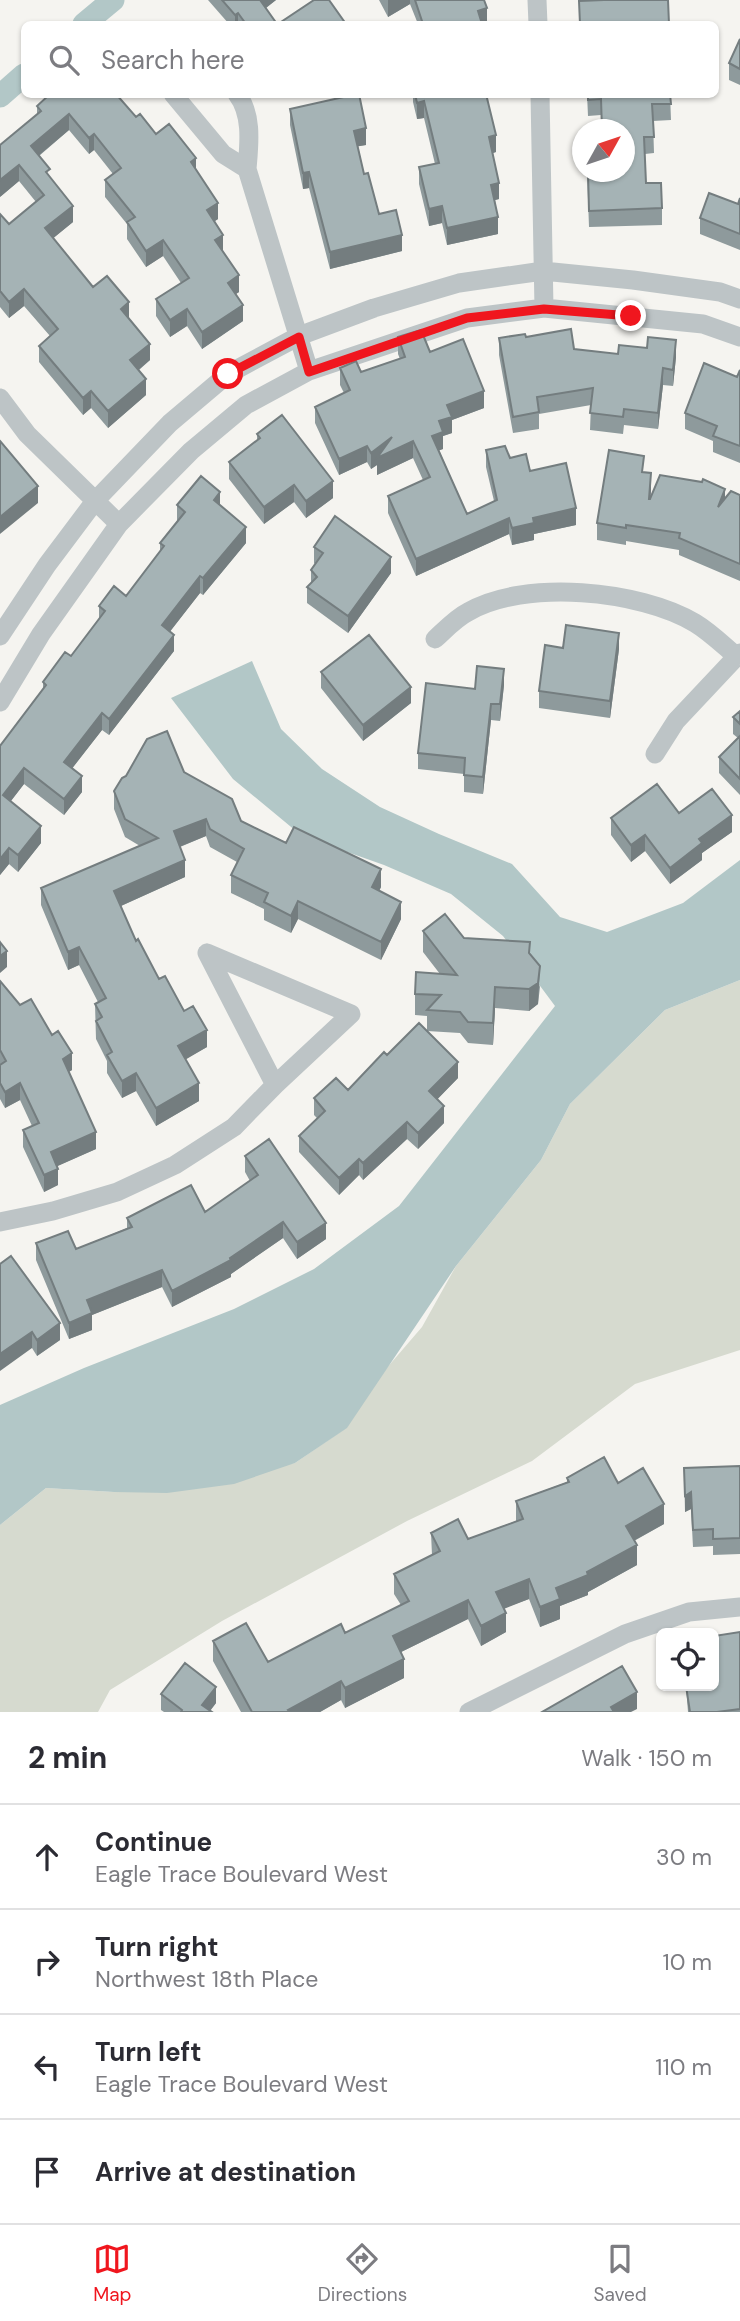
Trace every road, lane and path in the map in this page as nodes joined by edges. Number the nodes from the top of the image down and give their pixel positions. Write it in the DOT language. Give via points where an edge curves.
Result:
graph roads {
  1 [pos="537,0"];
  2 [pos="538,21"];
  3 [pos="176,98"];
  4 [pos="240,98"];
  5 [pos="540,98"];
  6 [pos="247,169"];
  7 [pos="543,271"];
  8 [pos="740,299"];
  9 [pos="544,309"];
  10 [pos="299,337"];
  11 [pos="740,337"];
  12 [pos="309,372"];
  13 [pos="0,398"];
  14 [pos="95,501"];
  15 [pos="119,524"];
  16 [pos="0,636"];
  17 [pos="435,639"];
  18 [pos="738,654"];
  19 [pos="0,702"];
  20 [pos="655,754"];
  21 [pos="275,1085"];
  22 [pos="0,1222"];
  23 [pos="740,1607"];
  24 [pos="469,1712"];
  1 -- 2 [label="street"];
  3 -- 6 [label="street" via="223,154"];
  4 -- 6 [label="street" via="249,136"];
  5 -- 7 [label="street"];
  6 -- 10 [label="street"];
  7 -- 8 [label="street" via="633,279"];
  7 -- 9 [label="street"];
  7 -- 10 [label="street" via="459,283"];
  9 -- 11 [label="street" via="704,324"];
  9 -- 12 [label="street" via="467,318"];
  10 -- 12 [label="street"];
  10 -- 14 [label="street" via="228,374 170,423"];
  12 -- 15 [label="street" via="246,405 191,451"];
  13 -- 14 [label="street" via="27,434"];
  14 -- 15 [label="street"];
  14 -- 16 [label="street"];
  15 -- 19 [label="street" via="41,634"];
  17 -- 18 [label="street" via="466,612 487,603 576,592 663,607 696,623"];
  18 -- 20 [label="street" via="676,721"];
  21 -- 21 [label="street" via="351,1014 207,953"];
  21 -- 22 [label="street" via="234,1127 175,1165 117,1192"];
  23 -- 24 [label="street" via="689,1612 625,1634"];
}
